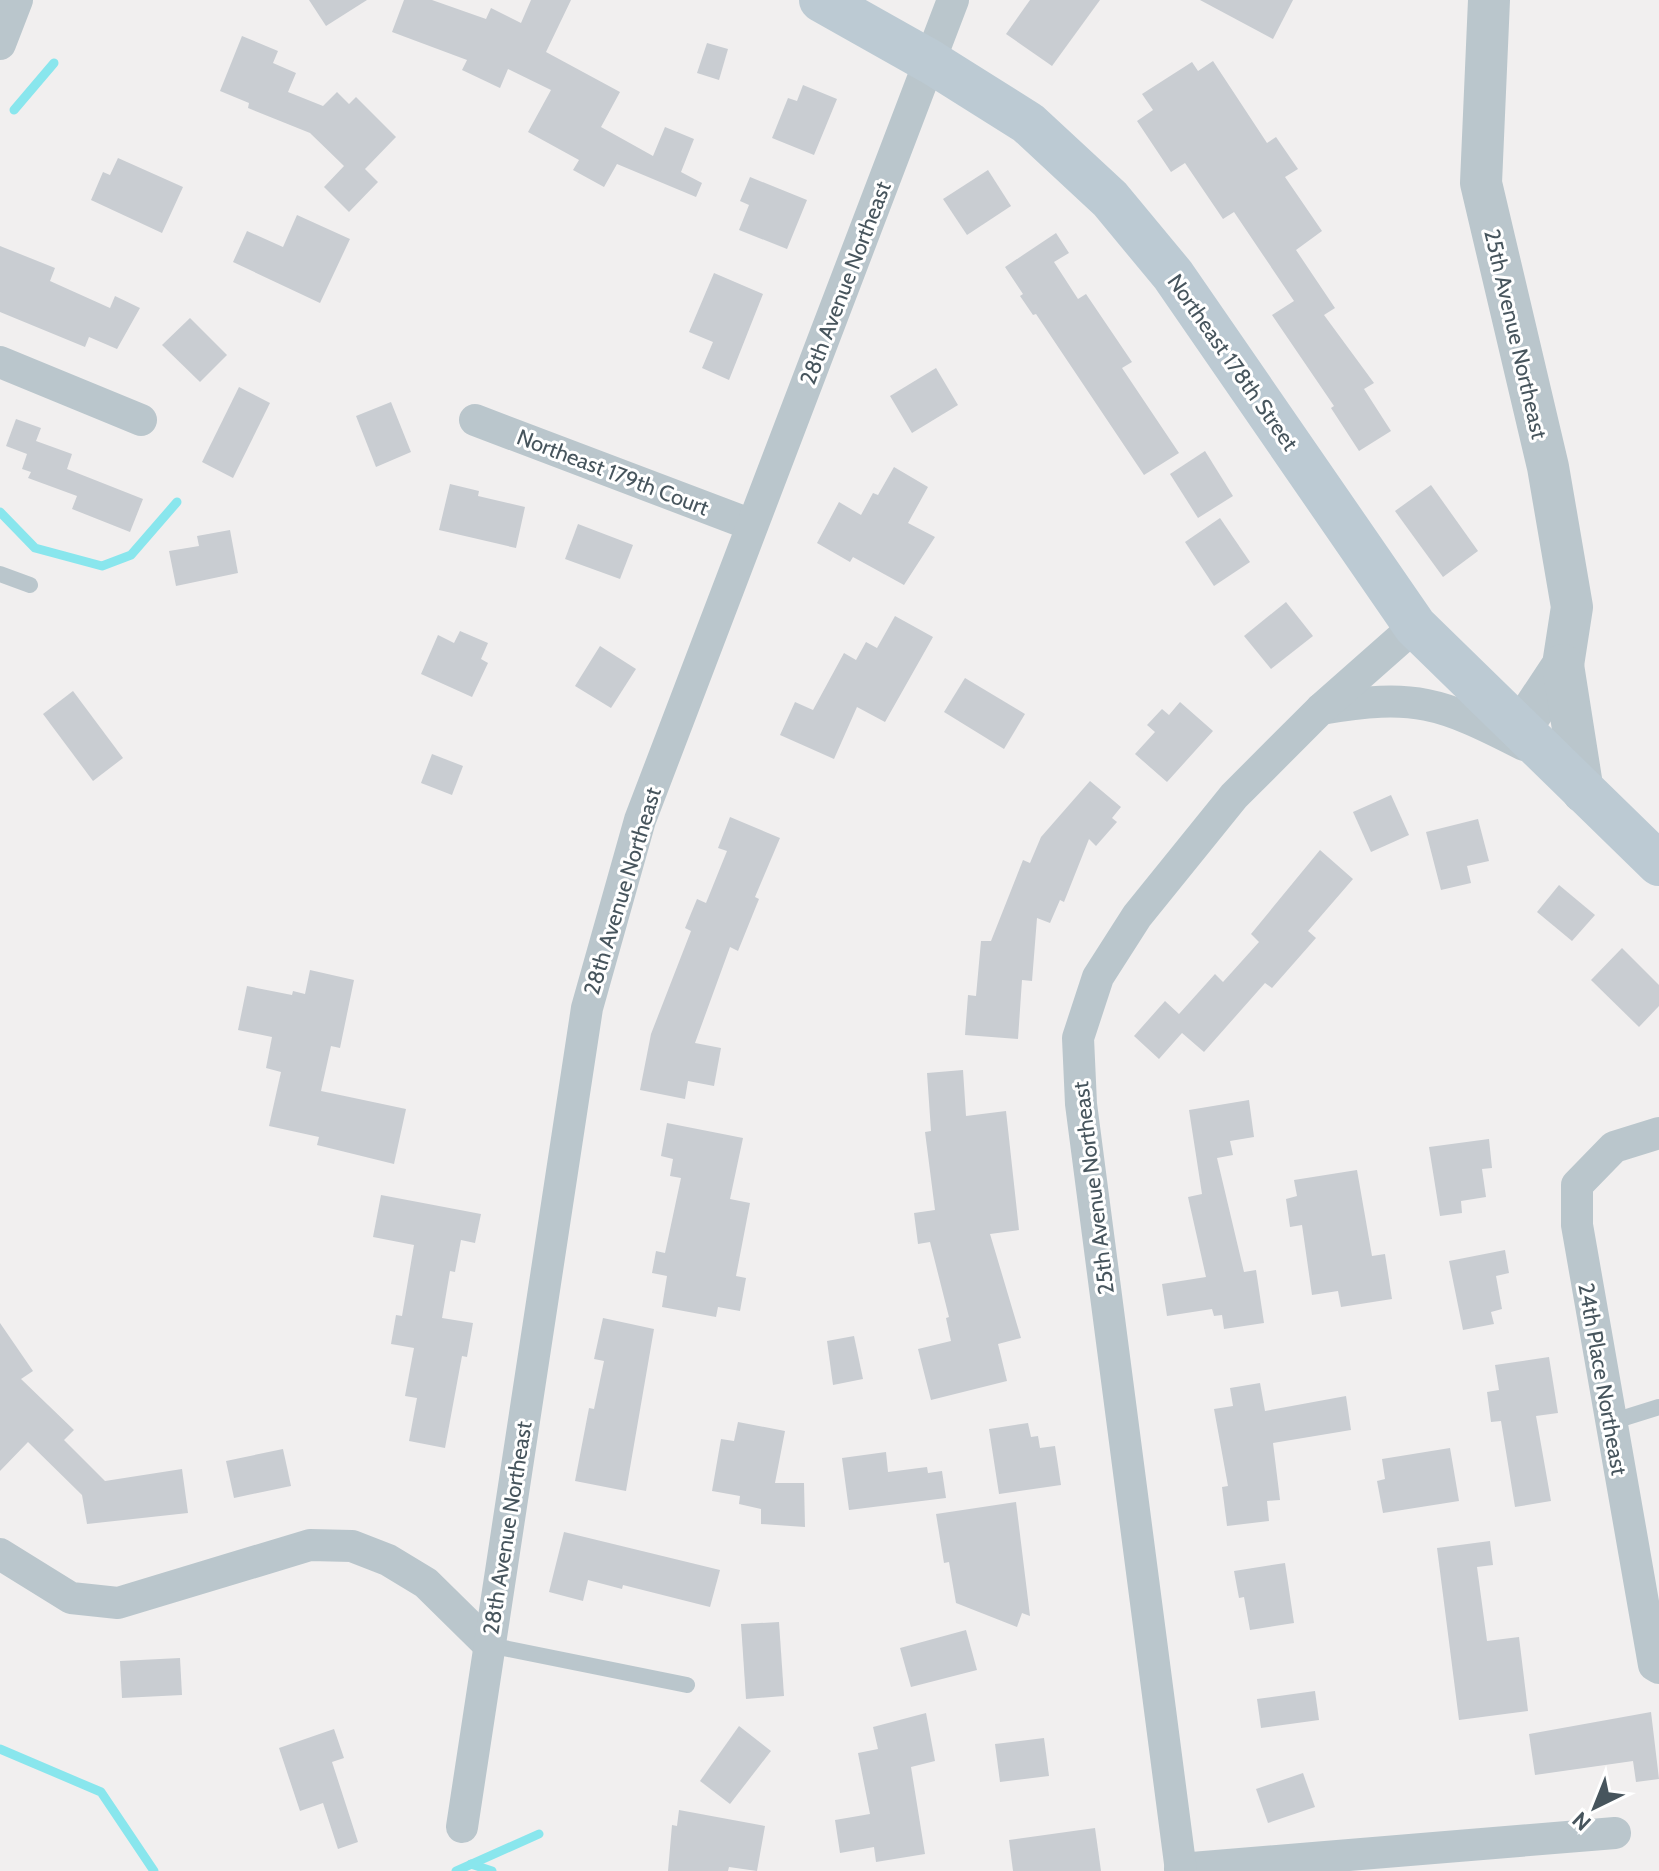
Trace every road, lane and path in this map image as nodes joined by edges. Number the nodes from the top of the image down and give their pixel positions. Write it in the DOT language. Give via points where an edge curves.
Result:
graph roads {
  1 [pos="17,0"];
  2 [pos="821,0"];
  3 [pos="953,0"];
  4 [pos="1489,0"];
  5 [pos="0,44"];
  6 [pos="931,62"];
  7 [pos="0,362"];
  8 [pos="141,420"];
  9 [pos="475,420"];
  10 [pos="752,525"];
  11 [pos="0,574"];
  12 [pos="30,585"];
  13 [pos="1415,626"];
  14 [pos="1563,665"];
  15 [pos="1321,709"];
  16 [pos="1534,744"];
  17 [pos="1583,792"];
  18 [pos="1659,864"];
  19 [pos="1659,1133"];
  20 [pos="1659,1407"];
  21 [pos="1611,1422"];
  22 [pos="0,1554"];
  23 [pos="1648,1564"];
  24 [pos="489,1645"];
  25 [pos="1659,1668"];
  26 [pos="687,1685"];
  27 [pos="462,1827"];
  28 [pos="1615,1833"];
  29 [pos="1180,1870"];
  1 -- 5 [label="street"];
  2 -- 6 [label="main road, Northeast 178th Street"];
  3 -- 6 [label="street, 28th Avenue Northeast"];
  4 -- 14 [label="street, 25th Avenue Northeast" via="1481,183 1548,467 1572,607"];
  6 -- 10 [label="street, 28th Avenue Northeast"];
  6 -- 13 [label="main road, Northeast 178th Street" via="1028,123 1110,199 1173,275"];
  7 -- 8 [label="street"];
  9 -- 10 [label="street, Northeast 179th Court"];
  10 -- 24 [label="street, 28th Avenue Northeast" via="640,820 587,1008"];
  11 -- 12 [label="lane"];
  13 -- 15 [label="street, 25th Avenue Northeast"];
  13 -- 16 [label="main road, Northeast 178th Street"];
  14 -- 16 [label="street, 25th Avenue Northeast"];
  14 -- 17 [label="street, 25th Avenue Northeast"];
  15 -- 16 [label="street" via="1380,699 1428,702"];
  15 -- 29 [label="street, 25th Avenue Northeast" via="1234,796 1137,916 1098,977 1078,1038 1081,1104"];
  16 -- 17 [label="main road, Northeast 178th Street"];
  17 -- 18 [label="main road, Northeast 178th Street"];
  19 -- 21 [label="street, 24th Place Northeast" via="1614,1147 1577,1185 1577,1225"];
  20 -- 21 [label="lane"];
  21 -- 23 [label="street, 24th Place Northeast"];
  22 -- 24 [label="street" via="71,1598 118,1603 310,1545 352,1546 426,1583"];
  23 -- 25 [label="street, 24th Place Northeast" via="1654,1665"];
  24 -- 26 [label="lane"];
  24 -- 27 [label="street, 28th Avenue Northeast"];
  28 -- 29 [label="street"];
}
